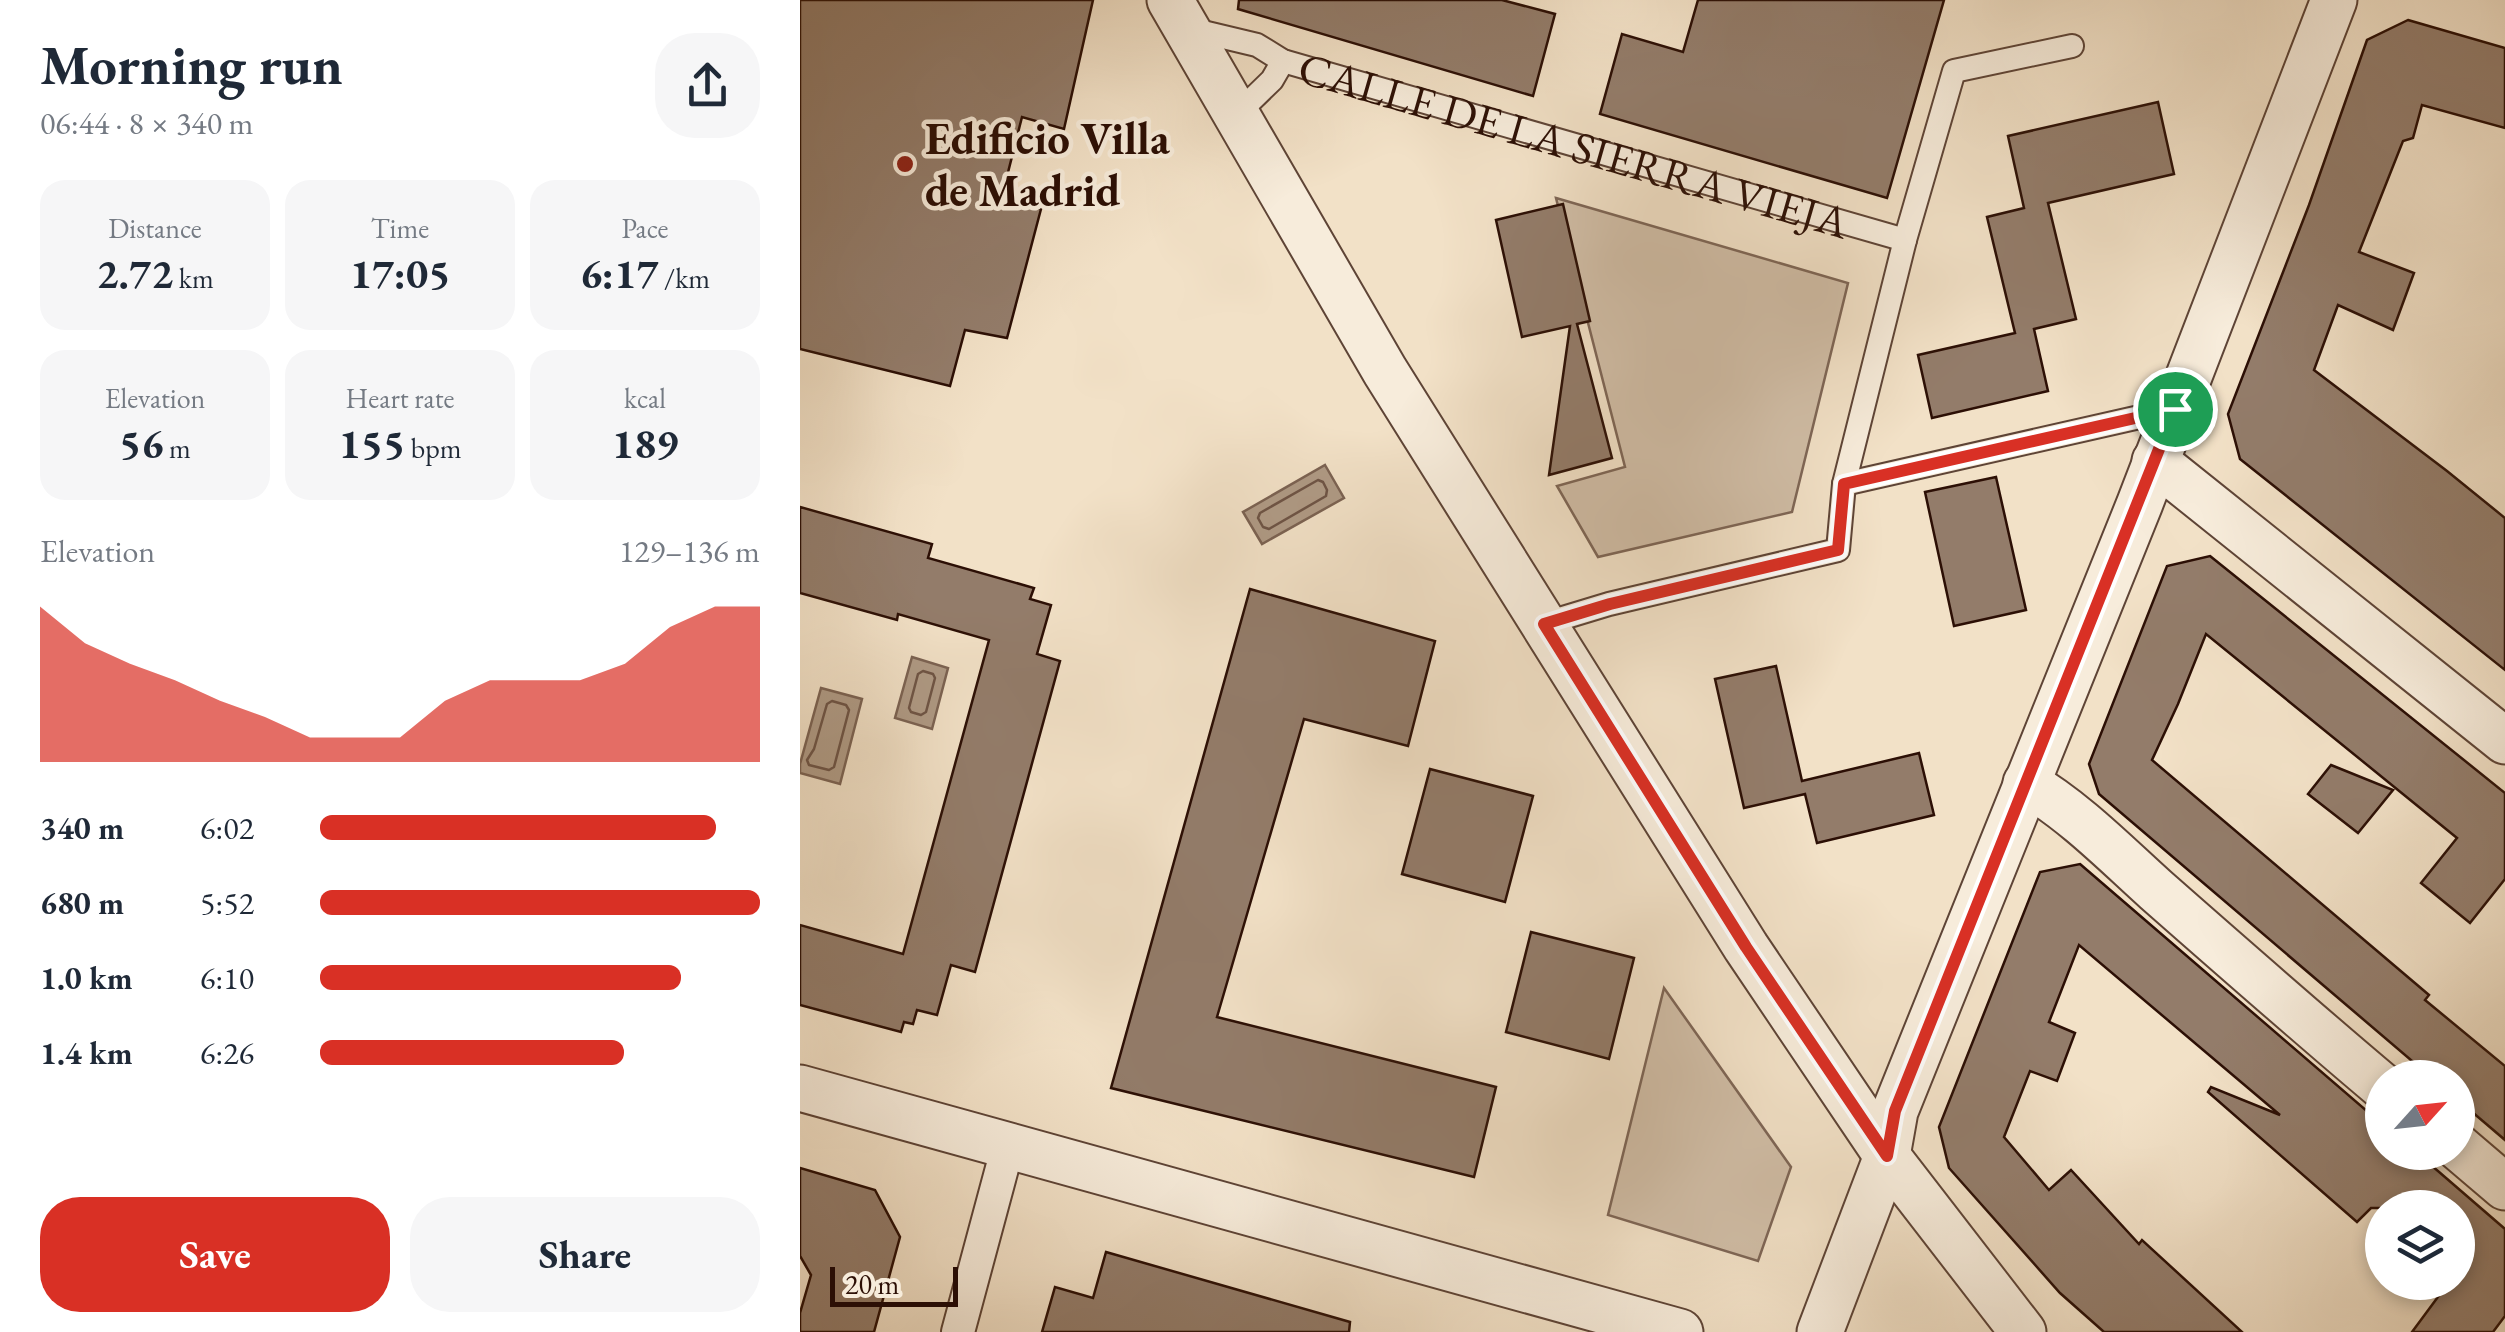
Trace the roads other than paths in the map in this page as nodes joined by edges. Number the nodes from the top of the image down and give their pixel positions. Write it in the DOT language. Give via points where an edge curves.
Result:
graph roads {
  1 [pos="2334,0"];
  2 [pos="1178,14"];
  3 [pos="2072,46"];
  4 [pos="1283,62"];
  5 [pos="1236,115"];
  6 [pos="1905,240"];
  7 [pos="2175,409"];
  8 [pos="2155,461"];
  9 [pos="1844,484"];
  10 [pos="1544,624"];
  11 [pos="2505,741"];
  12 [pos="2026,783"];
  13 [pos="2365,1072"];
  14 [pos="800,1088"];
  15 [pos="1008,1146"];
  16 [pos="1887,1156"];
  17 [pos="2475,1162"];
  18 [pos="2505,1187"];
  19 [pos="958,1332"];
  20 [pos="1680,1332"];
  21 [pos="1820,1332"];
  22 [pos="2023,1332"];
  1 -- 7 [label="street"];
  2 -- 4 [label="lane, CALLE DE LA SIERRA VIEJA"];
  2 -- 5 [label="street, CALLE DE LA SIERRA VIEJA"];
  3 -- 6 [label="lane, CALLE DE LA SIERRA VIEJA" via="1954,71"];
  4 -- 5 [label="lane"];
  4 -- 6 [label="lane, CALLE DE LA SIERRA VIEJA"];
  5 -- 10 [label="street, CALLE DE LA SIERRA VIEJA" via="1385,371"];
  6 -- 9 [label="lane, CALLE DE LA SIERRA VIEJA"];
  7 -- 8 [label="street"];
  7 -- 9 [label="lane"];
  8 -- 11 [label="street"];
  8 -- 12 [label="street"];
  9 -- 10 [label="lane, CALLE DE LA SIERRA VIEJA" via="1838,550"];
  10 -- 16 [label="street, CALLE DE LA SIERRA VIEJA" via="1746,947"];
  12 -- 13 [label="street"];
  12 -- 16 [label="street" via="1895,1111"];
  14 -- 15 [label="street"];
  15 -- 19 [label="street"];
  15 -- 20 [label="street"];
  16 -- 21 [label="street"];
  16 -- 22 [label="street, CALLE DE LA SIERRA VIEJA"];
  17 -- 18 [label="street"];
}
